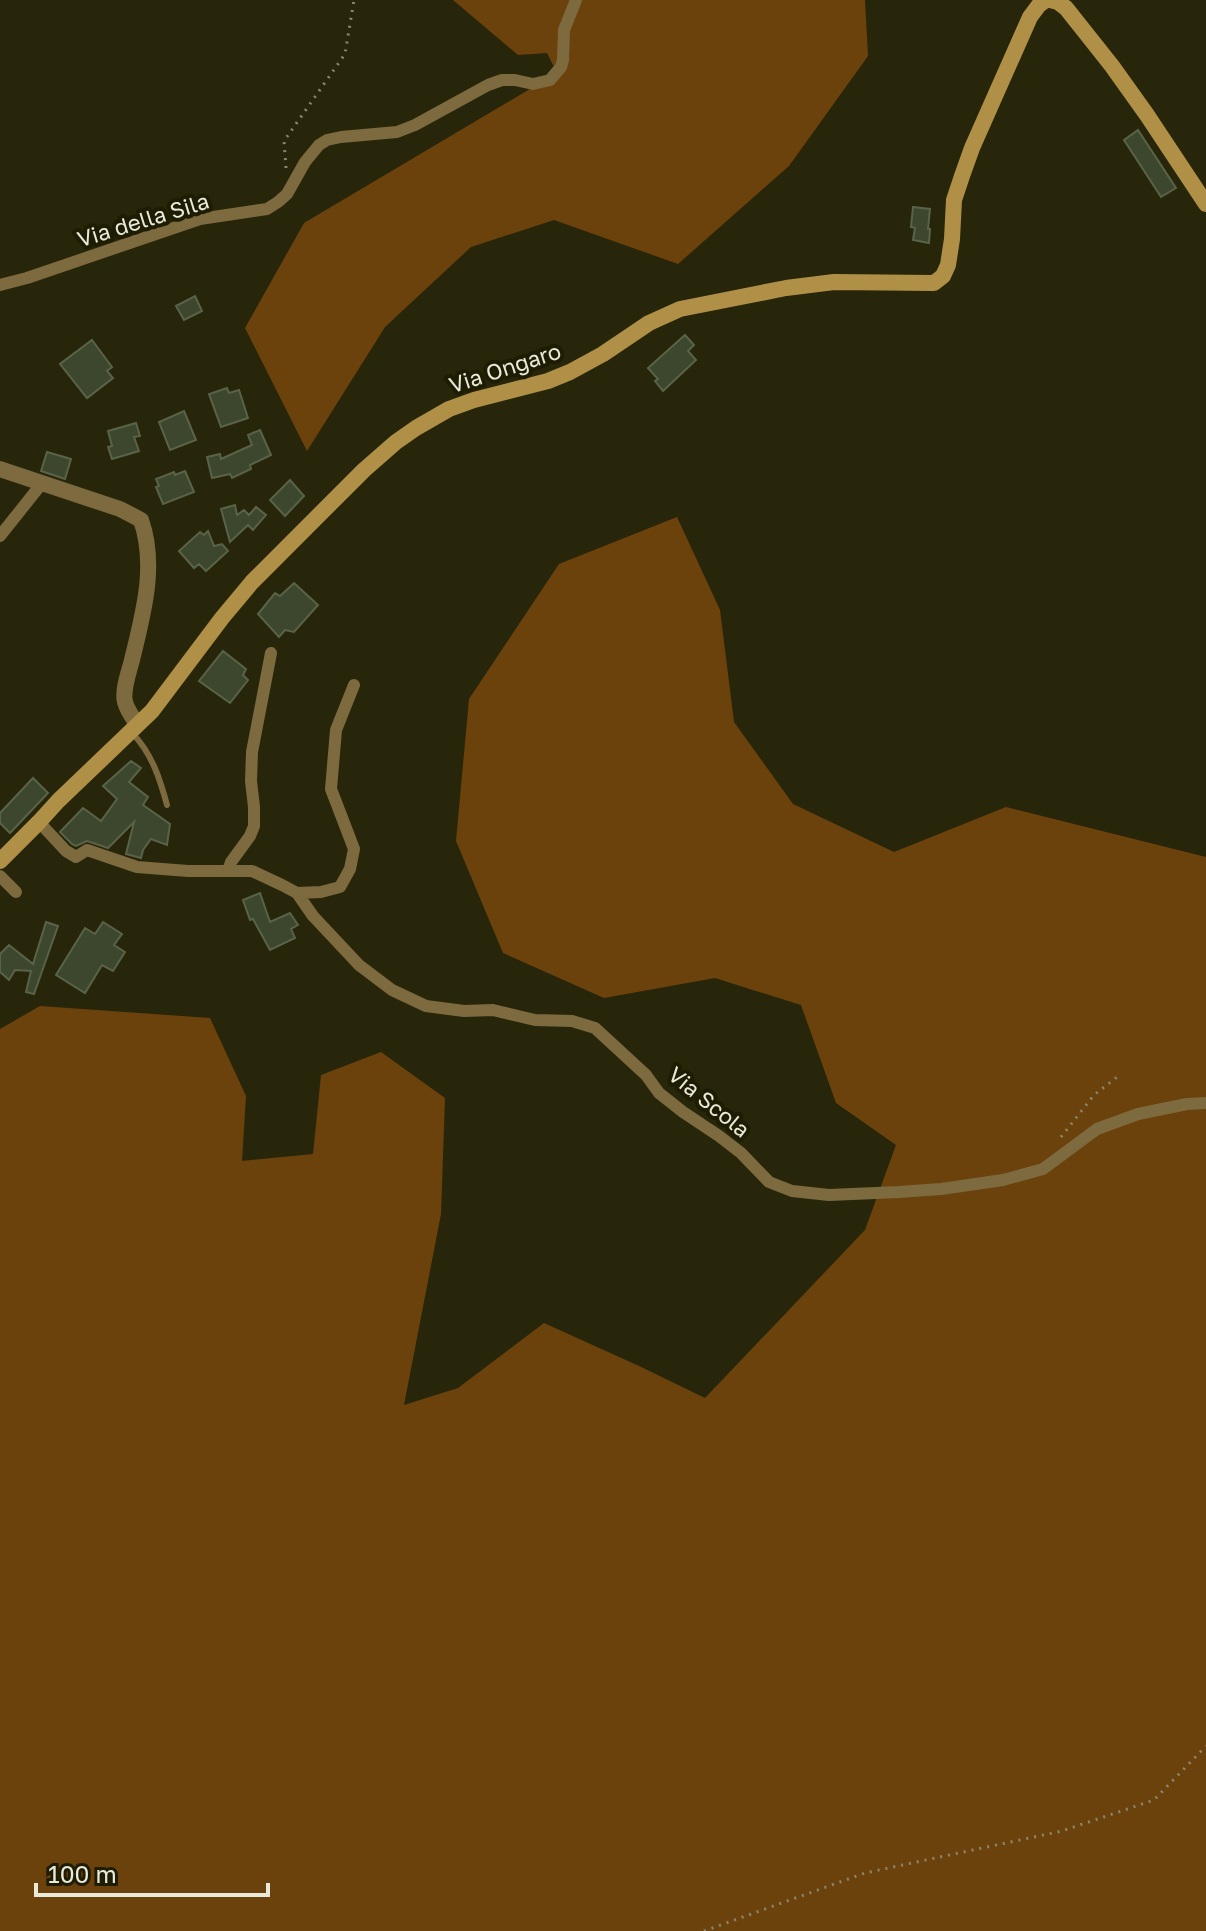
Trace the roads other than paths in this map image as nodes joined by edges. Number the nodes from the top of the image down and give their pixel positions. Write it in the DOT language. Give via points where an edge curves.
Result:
graph roads {
  1 [pos="576,0"];
  2 [pos="1048,0"];
  3 [pos="1206,204"];
  4 [pos="0,285"];
  5 [pos="0,469"];
  6 [pos="43,482"];
  7 [pos="0,536"];
  8 [pos="271,653"];
  9 [pos="354,685"];
  10 [pos="133,727"];
  11 [pos="167,805"];
  12 [pos="39,822"];
  13 [pos="0,861"];
  14 [pos="228,871"];
  15 [pos="0,876"];
  16 [pos="16,892"];
  17 [pos="297,893"];
  18 [pos="1206,1103"];
  1 -- 4 [label="street, Via della Sila" via="564,30 561,67 550,80 502,80 397,132 327,140 305,162 287,194 267,209 200,219"];
  2 -- 3 [label="main road" via="1066,8 1103,54"];
  2 -- 10 [label="main road, Via Ongaro" via="1030,17 972,148 954,200 943,276 934,283 834,282 786,288 680,309 559,377 449,409 396,442 364,470 252,582 152,711"];
  5 -- 6 [label="street"];
  6 -- 7 [label="street"];
  6 -- 10 [label="street" via="141,520 148,538 149,579 125,686"];
  8 -- 14 [label="street" via="252,752 254,826"];
  9 -- 17 [label="street" via="336,730 331,789 354,849 350,869 340,887"];
  10 -- 11 [label="lane" via="158,772"];
  10 -- 12 [label="main road, Via Ongaro"];
  12 -- 13 [label="main road, Via Ongaro"];
  12 -- 14 [label="street, Via Scola" via="76,857 87,850 137,867"];
  14 -- 17 [label="street, Via Scola" via="252,871"];
  15 -- 16 [label="street"];
  17 -- 18 [label="street, Via Scola" via="359,965 392,990 426,1006 493,1010 595,1028 659,1093 741,1153 769,1182 792,1191 899,1192 1003,1180 1043,1169 1110,1124"];
}
